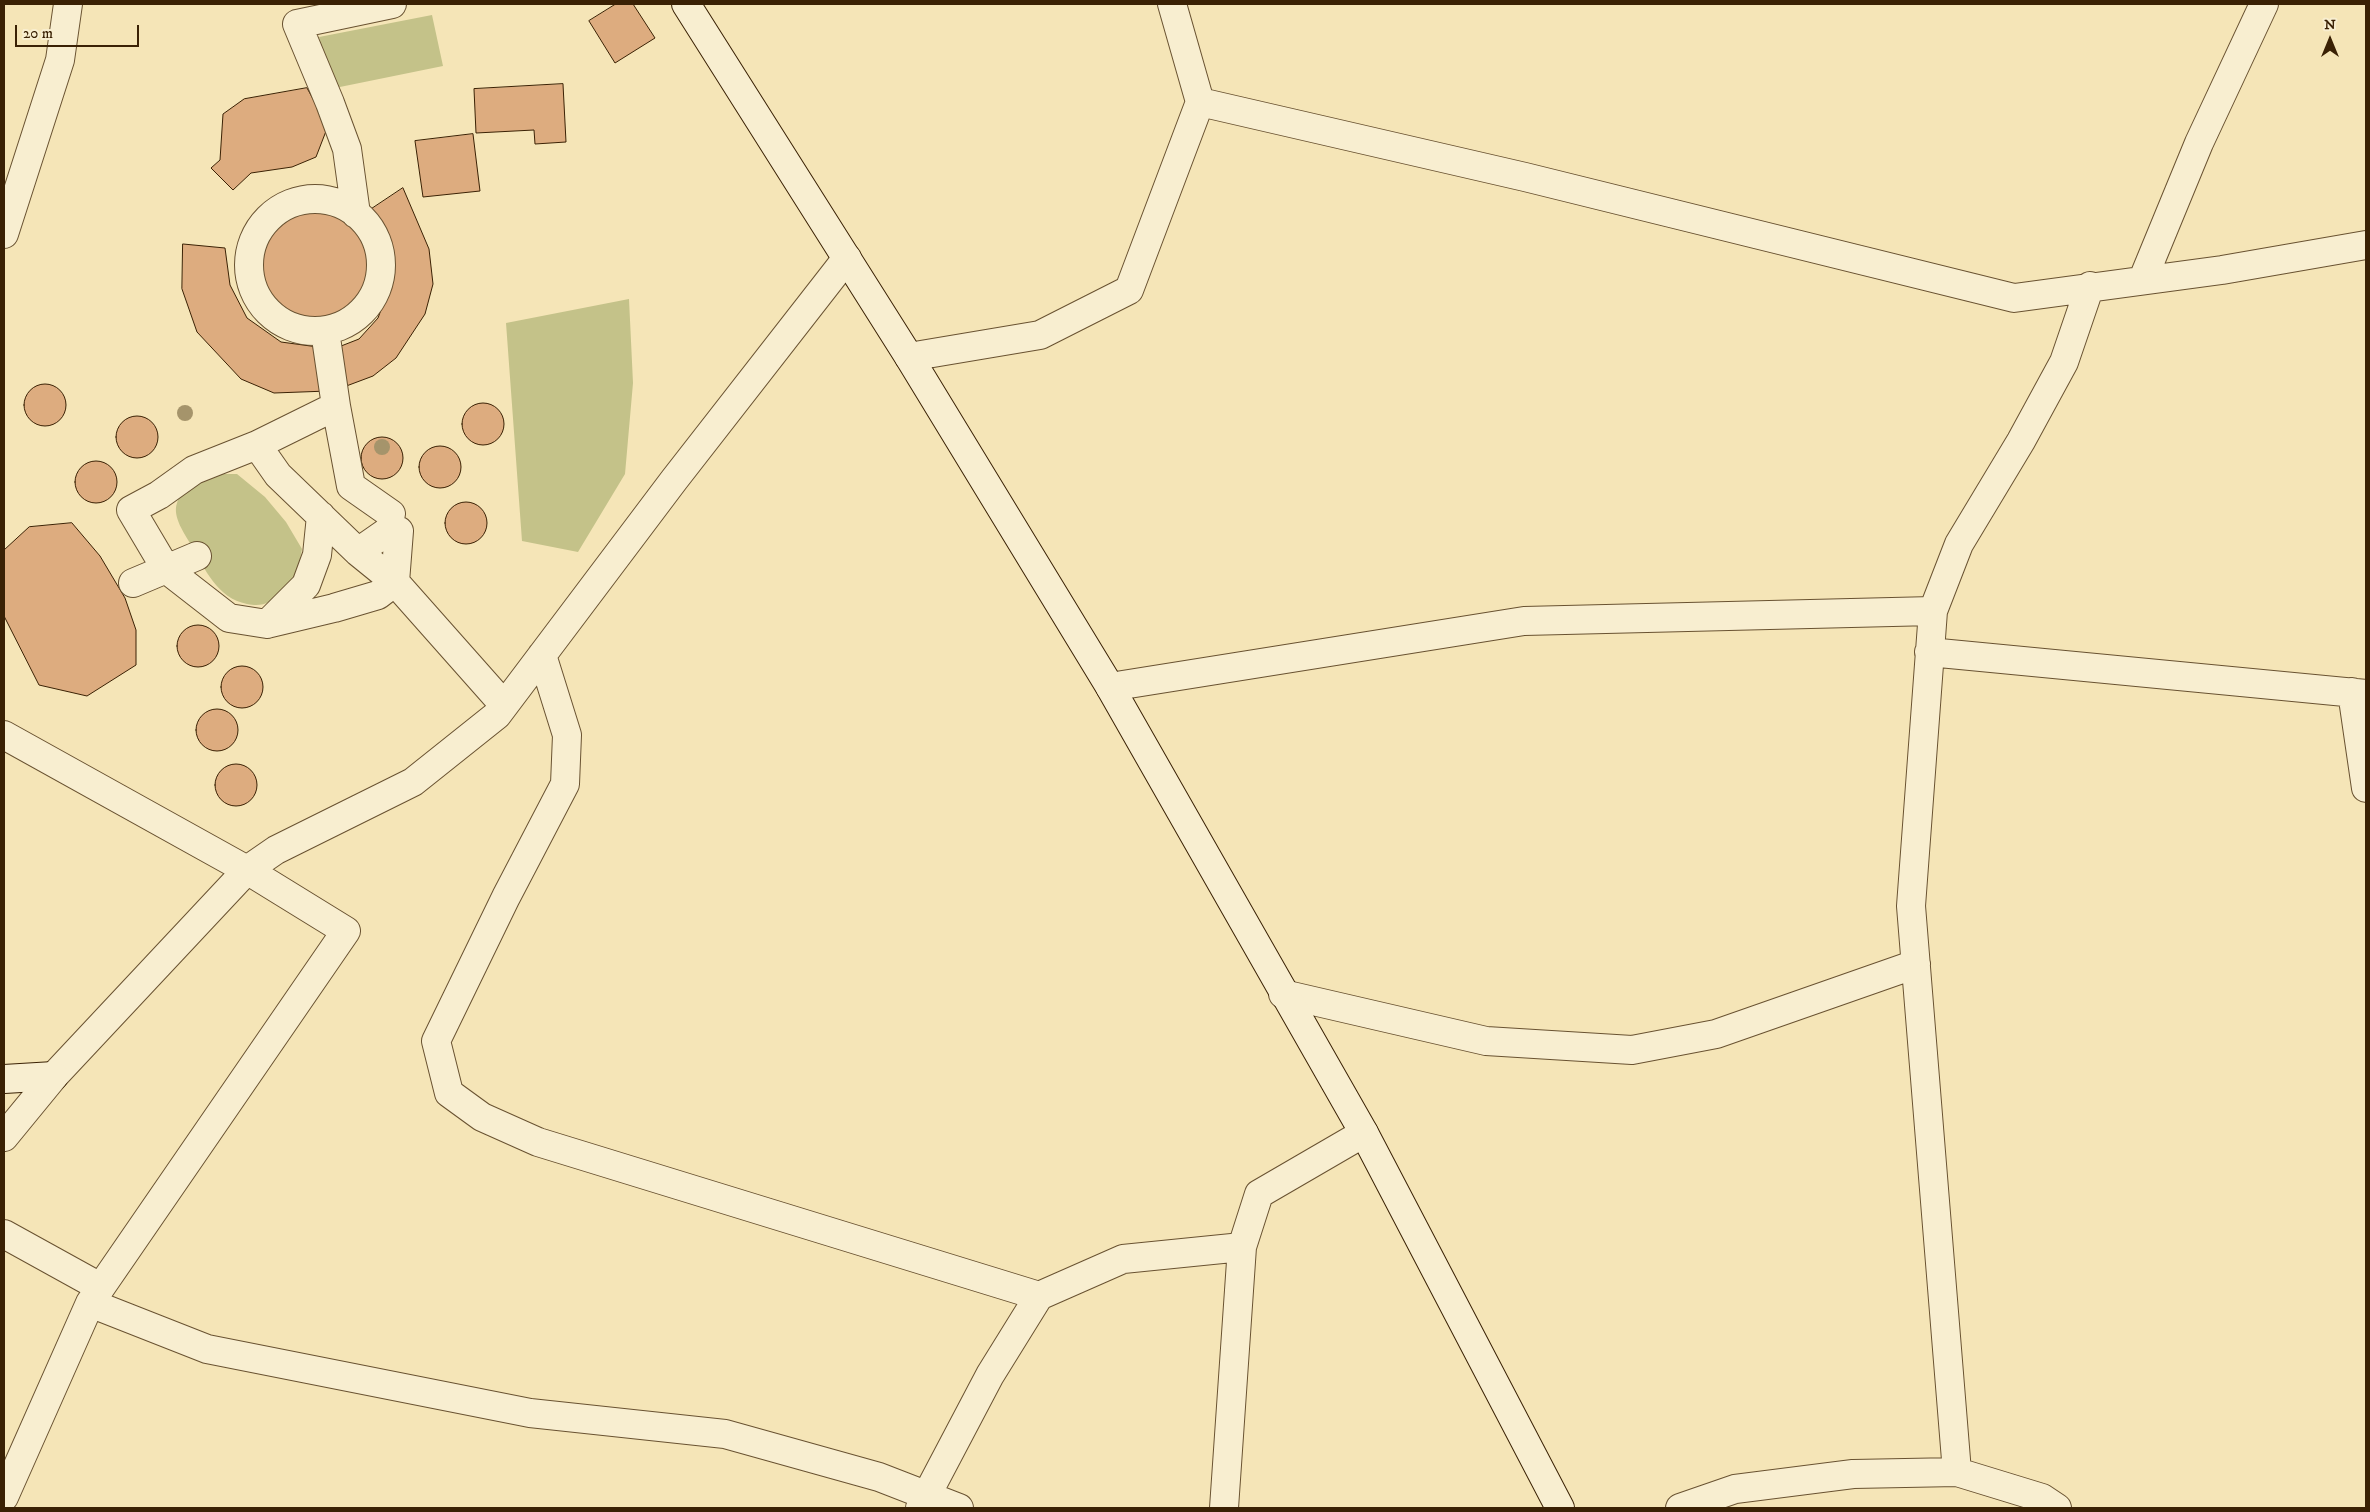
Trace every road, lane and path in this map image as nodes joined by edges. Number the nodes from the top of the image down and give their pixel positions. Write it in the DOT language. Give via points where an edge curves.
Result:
graph roads {
  1 [pos="68,4"];
  2 [pos="392,4"];
  3 [pos="686,4"];
  4 [pos="1172,4"];
  5 [pos="2264,4"];
  6 [pos="1200,102"];
  7 [pos="356,214"];
  8 [pos="4,234"];
  9 [pos="2366,245"];
  10 [pos="847,258"];
  11 [pos="2142,279"];
  12 [pos="2090,286"];
  13 [pos="325,331"];
  14 [pos="910,357"];
  15 [pos="336,406"];
  16 [pos="257,445"];
  17 [pos="321,516"];
  18 [pos="394,525"];
  19 [pos="358,552"];
  20 [pos="197,556"];
  21 [pos="166,569"];
  22 [pos="395,582"];
  23 [pos="133,583"];
  24 [pos="1933,611"];
  25 [pos="267,624"];
  26 [pos="1929,652"];
  27 [pos="542,655"];
  28 [pos="1110,688"];
  29 [pos="2359,693"];
  30 [pos="504,705"];
  31 [pos="4,735"];
  32 [pos="2366,788"];
  33 [pos="247,870"];
  34 [pos="1916,964"];
  35 [pos="1283,994"];
  36 [pos="54,1076"];
  37 [pos="4,1079"];
  38 [pos="1364,1133"];
  39 [pos="4,1137"];
  40 [pos="4,1234"];
  41 [pos="1242,1247"];
  42 [pos="95,1295"];
  43 [pos="1038,1296"];
  44 [pos="1957,1472"];
  45 [pos="4,1497"];
  46 [pos="923,1501"];
  47 [pos="959,1508"];
  48 [pos="1224,1508"];
  49 [pos="1560,1508"];
  50 [pos="1680,1508"];
  51 [pos="2057,1508"];
  1 -- 8 [label="street" via="60,60"];
  2 -- 7 [label="street" via="297,24 347,149"];
  3 -- 10 [label="street"];
  4 -- 6 [label="street"];
  5 -- 11 [label="street" via="2199,143"];
  6 -- 12 [label="street" via="1525,177 2014,298"];
  6 -- 14 [label="street" via="1129,290 1040,335"];
  7 -- 13 [label="street" via="370,229 378,248 380,269 376,289 366,307 350,320"];
  7 -- 13 [label="street" via="338,204 318,199 298,202 273,214 253,242 248,261 250,282 259,301 273,316 291,327"];
  9 -- 11 [label="street" via="2222,270"];
  10 -- 14 [label="street"];
  10 -- 27 [label="street"];
  11 -- 12 [label="street"];
  12 -- 24 [label="street" via="2064,362 2021,442 1959,544"];
  13 -- 15 [label="street"];
  14 -- 28 [label="street"];
  15 -- 16 [label="street"];
  15 -- 18 [label="street" via="351,486"];
  16 -- 17 [label="street" via="278,475"];
  16 -- 21 [label="street" via="194,470 131,510"];
  17 -- 19 [label="street"];
  17 -- 25 [label="street" via="317,555 306,585"];
  18 -- 19 [label="street"];
  18 -- 22 [label="street"];
  19 -- 22 [label="street"];
  20 -- 21 [label="street"];
  21 -- 23 [label="street"];
  21 -- 25 [label="street" via="229,618"];
  22 -- 25 [label="street" via="378,595"];
  22 -- 30 [label="street"];
  24 -- 26 [label="street"];
  24 -- 28 [label="street" via="1524,621"];
  26 -- 29 [label="street"];
  26 -- 34 [label="street" via="1910,906"];
  27 -- 30 [label="street"];
  27 -- 43 [label="street" via="567,735 565,784 436,1041 449,1093 482,1117 538,1142"];
  28 -- 35 [label="street"];
  29 -- 32 [label="street"];
  30 -- 33 [label="street" via="497,715 413,782 276,850"];
  31 -- 33 [label="street"];
  33 -- 36 [label="street"];
  33 -- 42 [label="street" via="346,931"];
  34 -- 35 [label="street" via="1716,1034 1632,1050 1486,1041"];
  34 -- 44 [label="street"];
  35 -- 38 [label="street"];
  36 -- 37 [label="street"];
  36 -- 39 [label="street"];
  38 -- 41 [label="street" via="1258,1194"];
  38 -- 49 [label="street"];
  40 -- 42 [label="street"];
  41 -- 43 [label="street" via="1123,1258"];
  41 -- 48 [label="street"];
  42 -- 45 [label="street"];
  42 -- 46 [label="street" via="207,1349 530,1413 725,1434 879,1477"];
  43 -- 46 [label="street" via="990,1375"];
  44 -- 50 [label="street" via="1853,1474 1735,1489"];
  44 -- 51 [label="street" via="2042,1498"];
  46 -- 47 [label="street"];
}
